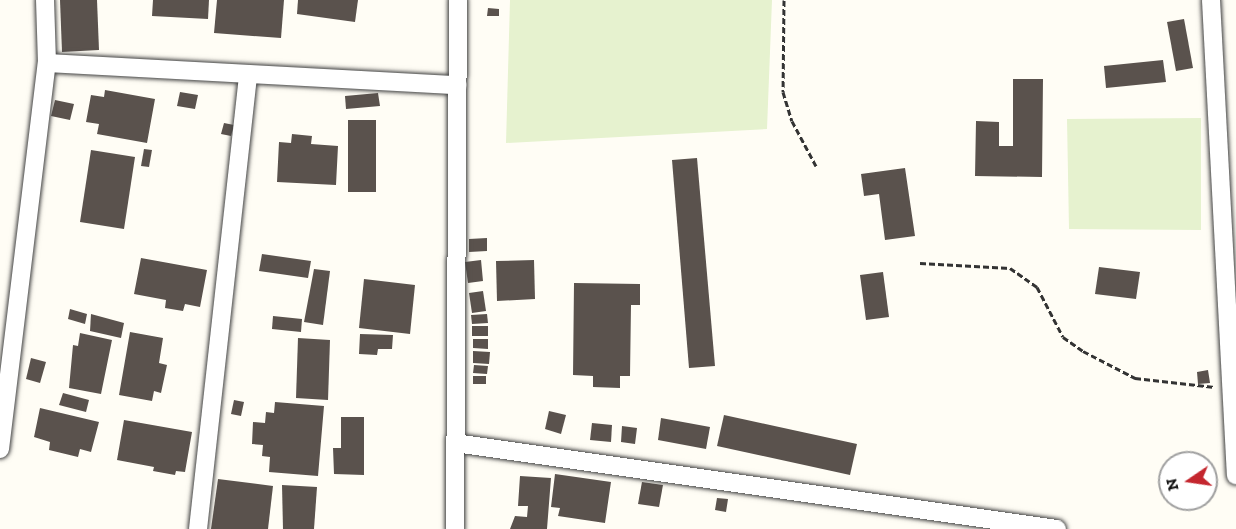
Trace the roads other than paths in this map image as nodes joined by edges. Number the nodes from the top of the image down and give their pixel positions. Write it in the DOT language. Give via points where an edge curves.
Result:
graph roads {
  1 [pos="45,0"];
  2 [pos="458,0"];
  3 [pos="1211,0"];
  4 [pos="47,63"];
  5 [pos="248,75"];
  6 [pos="457,85"];
  7 [pos="8,318"];
  8 [pos="1232,358"];
  9 [pos="455,443"];
  10 [pos="0,449"];
  11 [pos="1236,476"];
  12 [pos="198,529"];
  13 [pos="455,529"];
  14 [pos="1057,529"];
  1 -- 4 [label="street"];
  2 -- 6 [label="street"];
  3 -- 8 [label="street"];
  4 -- 5 [label="street"];
  4 -- 7 [label="street"];
  5 -- 6 [label="street"];
  5 -- 12 [label="street"];
  6 -- 9 [label="street"];
  7 -- 10 [label="street"];
  8 -- 11 [label="street"];
  9 -- 13 [label="street"];
  9 -- 14 [label="street"];
}
